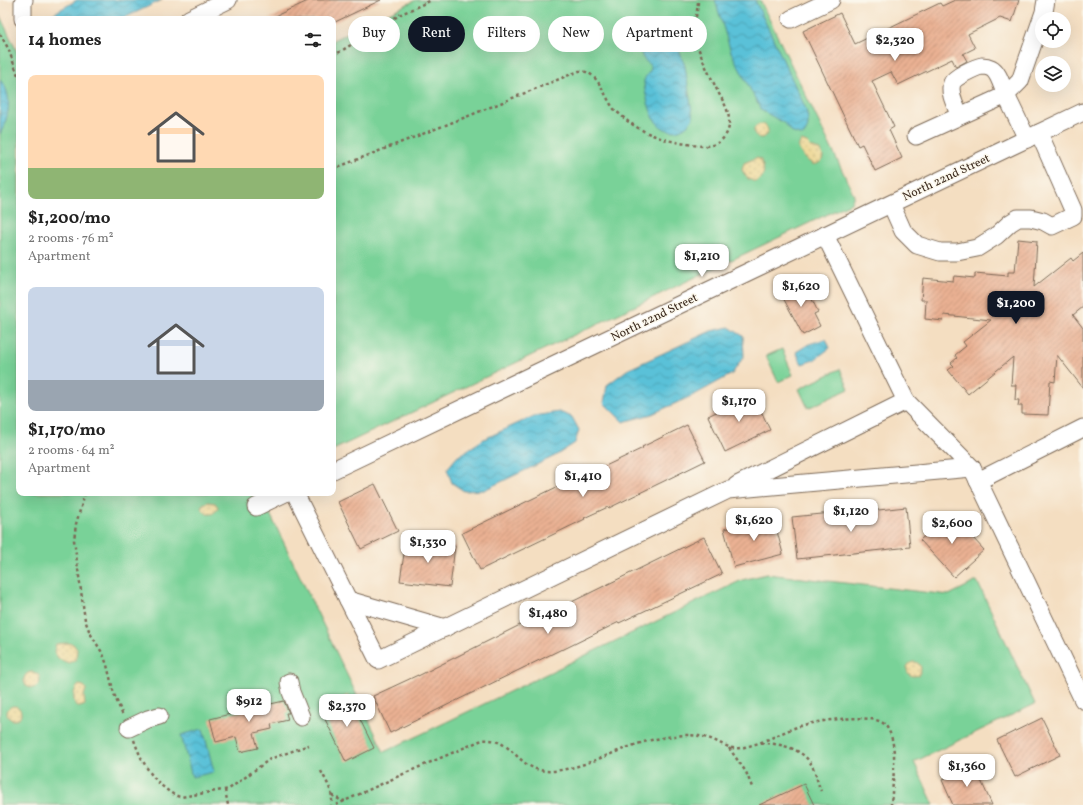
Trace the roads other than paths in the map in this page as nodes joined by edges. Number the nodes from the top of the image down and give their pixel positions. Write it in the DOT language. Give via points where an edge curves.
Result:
graph roads {
  1 [pos="24,0"];
  2 [pos="228,0"];
  3 [pos="831,0"];
  4 [pos="1046,0"];
  5 [pos="23,16"];
  6 [pos="195,16"];
  7 [pos="791,19"];
  8 [pos="1006,95"];
  9 [pos="1083,112"];
  10 [pos="960,116"];
  11 [pos="916,136"];
  12 [pos="1033,136"];
  13 [pos="891,204"];
  14 [pos="825,235"];
  15 [pos="906,401"];
  16 [pos="1083,428"];
  17 [pos="336,469"];
  18 [pos="975,474"];
  19 [pos="728,490"];
  20 [pos="279,496"];
  21 [pos="296,496"];
  22 [pos="256,507"];
  23 [pos="348,600"];
  24 [pos="445,628"];
  25 [pos="290,682"];
  26 [pos="1083,700"];
  27 [pos="159,716"];
  28 [pos="301,717"];
  29 [pos="129,728"];
  1 -- 5 [label="street"];
  2 -- 6 [label="street"];
  3 -- 7 [label="street"];
  4 -- 8 [label="street" via="1020,81"];
  8 -- 10 [label="street"];
  8 -- 10 [label="street" via="991,68 982,66 970,71 952,82 951,91"];
  8 -- 12 [label="street"];
  9 -- 12 [label="street, North 22nd Street"];
  10 -- 11 [label="street"];
  12 -- 13 [label="street, North 22nd Street"];
  12 -- 13 [label="street" via="1074,210 1073,216 1052,226 1031,218 1018,218 977,248 940,252 917,245 903,231"];
  13 -- 14 [label="street, North 22nd Street"];
  14 -- 15 [label="street"];
  14 -- 17 [label="street, North 22nd Street"];
  15 -- 18 [label="street"];
  15 -- 19 [label="street"];
  16 -- 18 [label="street"];
  18 -- 19 [label="street"];
  18 -- 26 [label="street"];
  19 -- 24 [label="street"];
  20 -- 22 [label="street"];
  21 -- 23 [label="street"];
  23 -- 24 [label="street"];
  23 -- 24 [label="street" via="378,660"];
  25 -- 28 [label="street" via="291,692"];
  27 -- 29 [label="street"];
}
